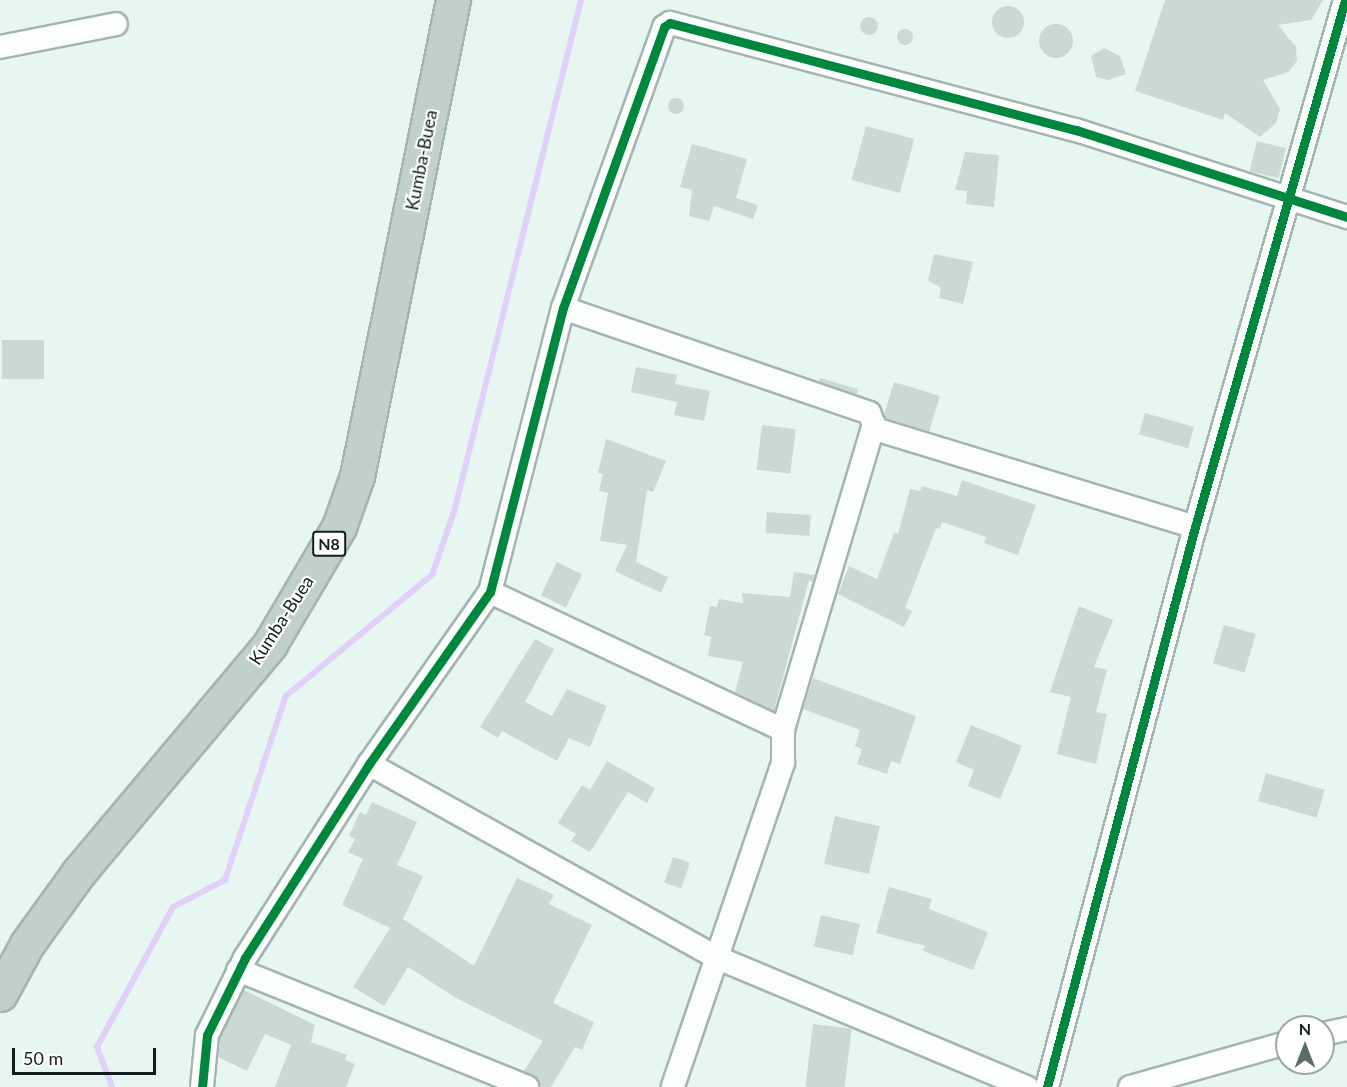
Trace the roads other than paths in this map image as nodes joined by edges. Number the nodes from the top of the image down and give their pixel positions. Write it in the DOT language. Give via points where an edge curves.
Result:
graph roads {
  1 [pos="453,0"];
  2 [pos="1345,0"];
  3 [pos="116,24"];
  4 [pos="0,47"];
  5 [pos="1288,197"];
  6 [pos="1347,217"];
  7 [pos="563,308"];
  8 [pos="875,429"];
  9 [pos="1196,527"];
  10 [pos="490,592"];
  11 [pos="783,730"];
  12 [pos="369,765"];
  13 [pos="718,958"];
  14 [pos="238,970"];
  15 [pos="0,994"];
  16 [pos="1275,1046"];
  17 [pos="202,1087"];
  18 [pos="527,1087"];
  19 [pos="673,1087"];
  20 [pos="1027,1087"];
  21 [pos="1047,1087"];
  22 [pos="1130,1087"];
  1 -- 15 [label="highway, Kumba-Buea / N8" via="357,476 339,527 270,644 79,872 27,944"];
  2 -- 5 [label="street"];
  3 -- 4 [label="street"];
  5 -- 6 [label="street"];
  5 -- 7 [label="street" via="1076,130 670,22 664,27"];
  5 -- 9 [label="street"];
  7 -- 8 [label="street" via="868,413"];
  7 -- 10 [label="street"];
  8 -- 9 [label="street"];
  8 -- 11 [label="street"];
  9 -- 21 [label="street"];
  10 -- 11 [label="street"];
  10 -- 12 [label="street"];
  11 -- 13 [label="street" via="783,763"];
  12 -- 13 [label="street"];
  12 -- 14 [label="street"];
  13 -- 19 [label="street"];
  13 -- 20 [label="street"];
  14 -- 17 [label="street" via="207,1035"];
  14 -- 18 [label="street"];
  16 -- 22 [label="street"];
}
